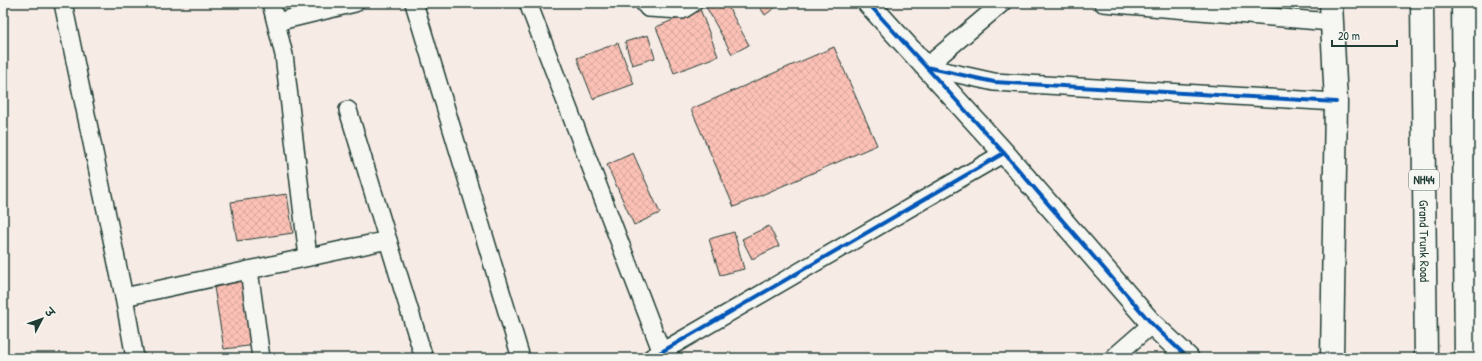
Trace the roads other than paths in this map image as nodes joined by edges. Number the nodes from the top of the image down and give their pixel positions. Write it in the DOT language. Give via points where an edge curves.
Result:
graph roads {
  1 [pos="63,3"];
  2 [pos="271,3"];
  3 [pos="355,3"];
  4 [pos="414,3"];
  5 [pos="528,3"];
  6 [pos="644,3"];
  7 [pos="692,3"];
  8 [pos="868,3"];
  9 [pos="1002,3"];
  10 [pos="1103,3"];
  11 [pos="1422,3"];
  12 [pos="1463,3"];
  13 [pos="1331,12"];
  14 [pos="276,22"];
  15 [pos="926,67"];
  16 [pos="1336,102"];
  17 [pos="348,110"];
  18 [pos="1004,154"];
  19 [pos="388,240"];
  20 [pos="308,257"];
  21 [pos="248,270"];
  22 [pos="124,297"];
  23 [pos="1152,324"];
  24 [pos="659,356"];
  25 [pos="135,358"];
  26 [pos="261,358"];
  27 [pos="424,358"];
  28 [pos="520,358"];
  29 [pos="1113,358"];
  30 [pos="1188,358"];
  31 [pos="1332,358"];
  32 [pos="1426,358"];
  33 [pos="1466,358"];
  1 -- 22 [label="street"];
  2 -- 14 [label="street"];
  3 -- 14 [label="street"];
  4 -- 28 [label="street"];
  5 -- 24 [label="street"];
  6 -- 7 [label="street" via="648,8 682,10"];
  8 -- 15 [label="street"];
  9 -- 15 [label="street"];
  10 -- 13 [label="street"];
  11 -- 32 [label="main road, Grand Trunk Road / NH44"];
  12 -- 33 [label="main road"];
  13 -- 16 [label="main road"];
  14 -- 20 [label="street" via="284,55"];
  15 -- 16 [label="street" via="994,82"];
  15 -- 18 [label="street"];
  16 -- 31 [label="main road"];
  17 -- 19 [label="street"];
  18 -- 23 [label="street"];
  18 -- 24 [label="street"];
  19 -- 20 [label="street"];
  19 -- 27 [label="street"];
  20 -- 21 [label="street"];
  21 -- 22 [label="street"];
  21 -- 26 [label="street"];
  22 -- 25 [label="street"];
  23 -- 29 [label="street"];
  23 -- 30 [label="street"];
}
